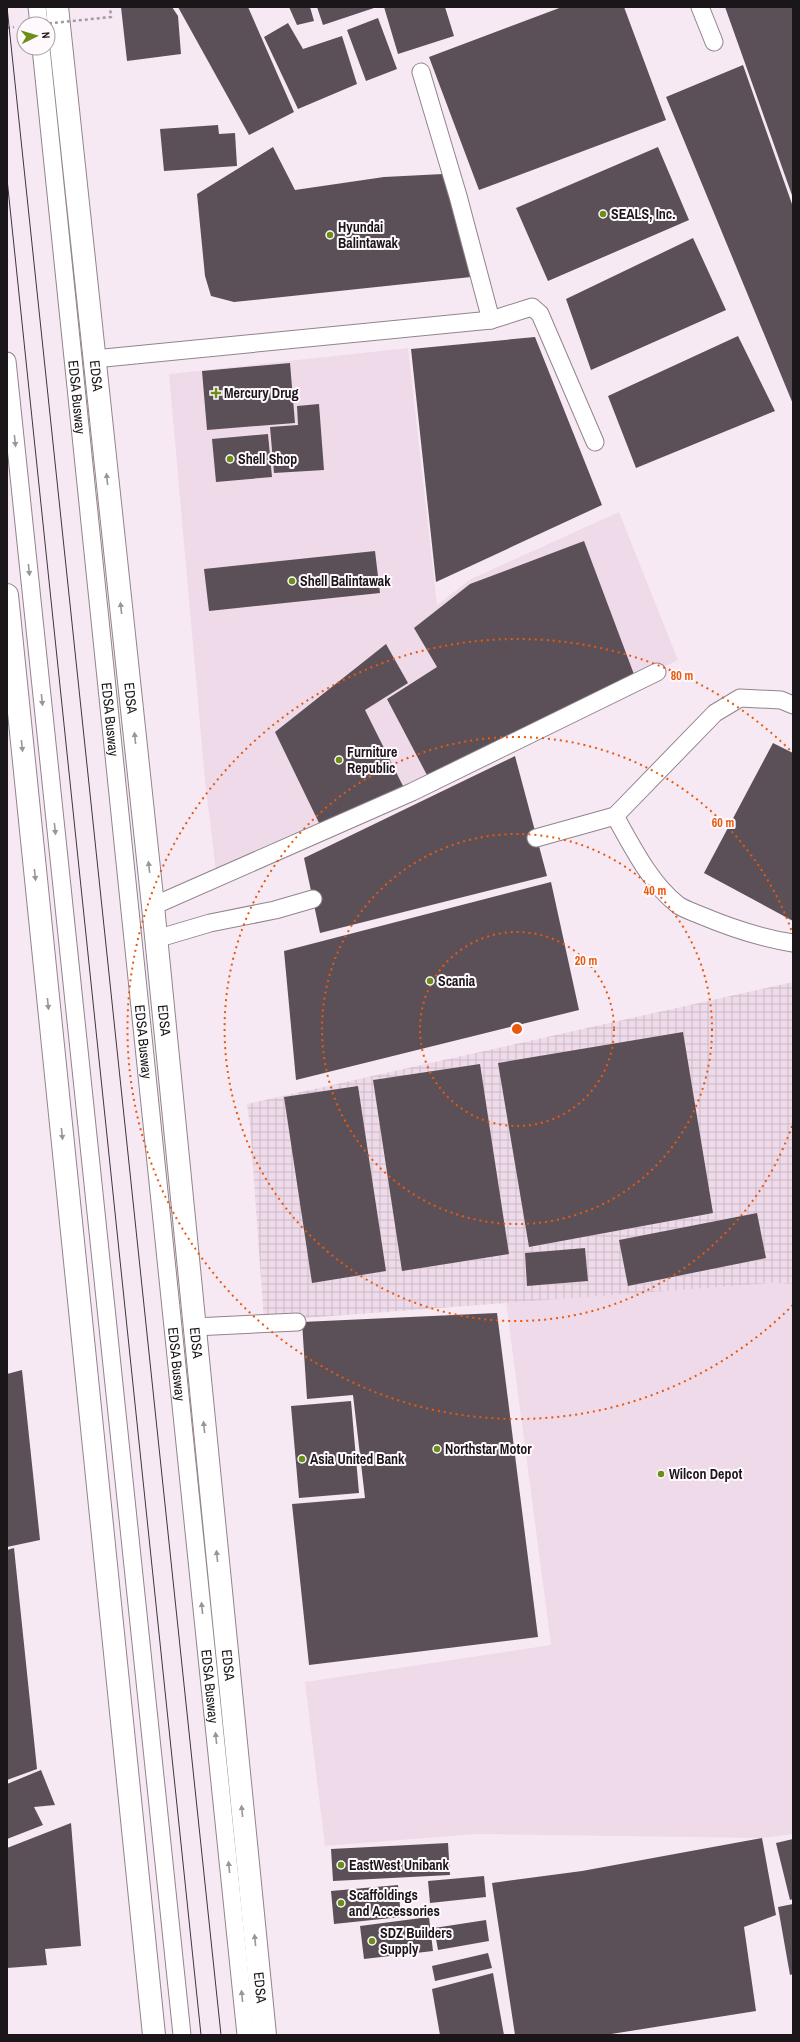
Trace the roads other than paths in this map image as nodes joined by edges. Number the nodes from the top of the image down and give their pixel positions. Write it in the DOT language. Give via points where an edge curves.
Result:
graph roads {
  1 [pos="57,7"];
  2 [pos="700,7"];
  3 [pos="714,42"];
  4 [pos="42,56"];
  5 [pos="421,72"];
  6 [pos="491,320"];
  7 [pos="94,359"];
  8 [pos="7,360"];
  9 [pos="595,442"];
  10 [pos="7,596"];
  11 [pos="657,672"];
  12 [pos="12,699"];
  13 [pos="793,705"];
  14 [pos="615,816"];
  15 [pos="536,838"];
  16 [pos="313,898"];
  17 [pos="153,906"];
  18 [pos="156,939"];
  19 [pos="793,942"];
  20 [pos="297,1322"];
  21 [pos="194,1327"];
  22 [pos="154,2035"];
  23 [pos="182,2035"];
  24 [pos="246,2035"];
  25 [pos="265,2035"];
  1 -- 7 [label="highway, EDSA"];
  2 -- 3 [label="lane"];
  24 -- 4 [label="lane, EDSA Busway, one-way"];
  5 -- 6 [label="lane"];
  6 -- 7 [label="lane"];
  6 -- 9 [label="lane" via="532,307 540,314"];
  17 -- 7 [label="highway, EDSA, one-way"];
  8 -- 23 [label="lane, one-way"];
  10 -- 12 [label="highway"];
  11 -- 17 [label="lane" via="412,792"];
  12 -- 22 [label="highway, one-way"];
  13 -- 14 [label="lane" via="782,700 740,698 716,713"];
  14 -- 15 [label="lane"];
  14 -- 19 [label="lane" via="658,885 679,905 738,930"];
  16 -- 18 [label="lane" via="275,910 210,923"];
  17 -- 18 [label="highway, EDSA"];
  18 -- 21 [label="highway, EDSA"];
  20 -- 21 [label="lane"];
  25 -- 21 [label="highway, EDSA, one-way"];
}
